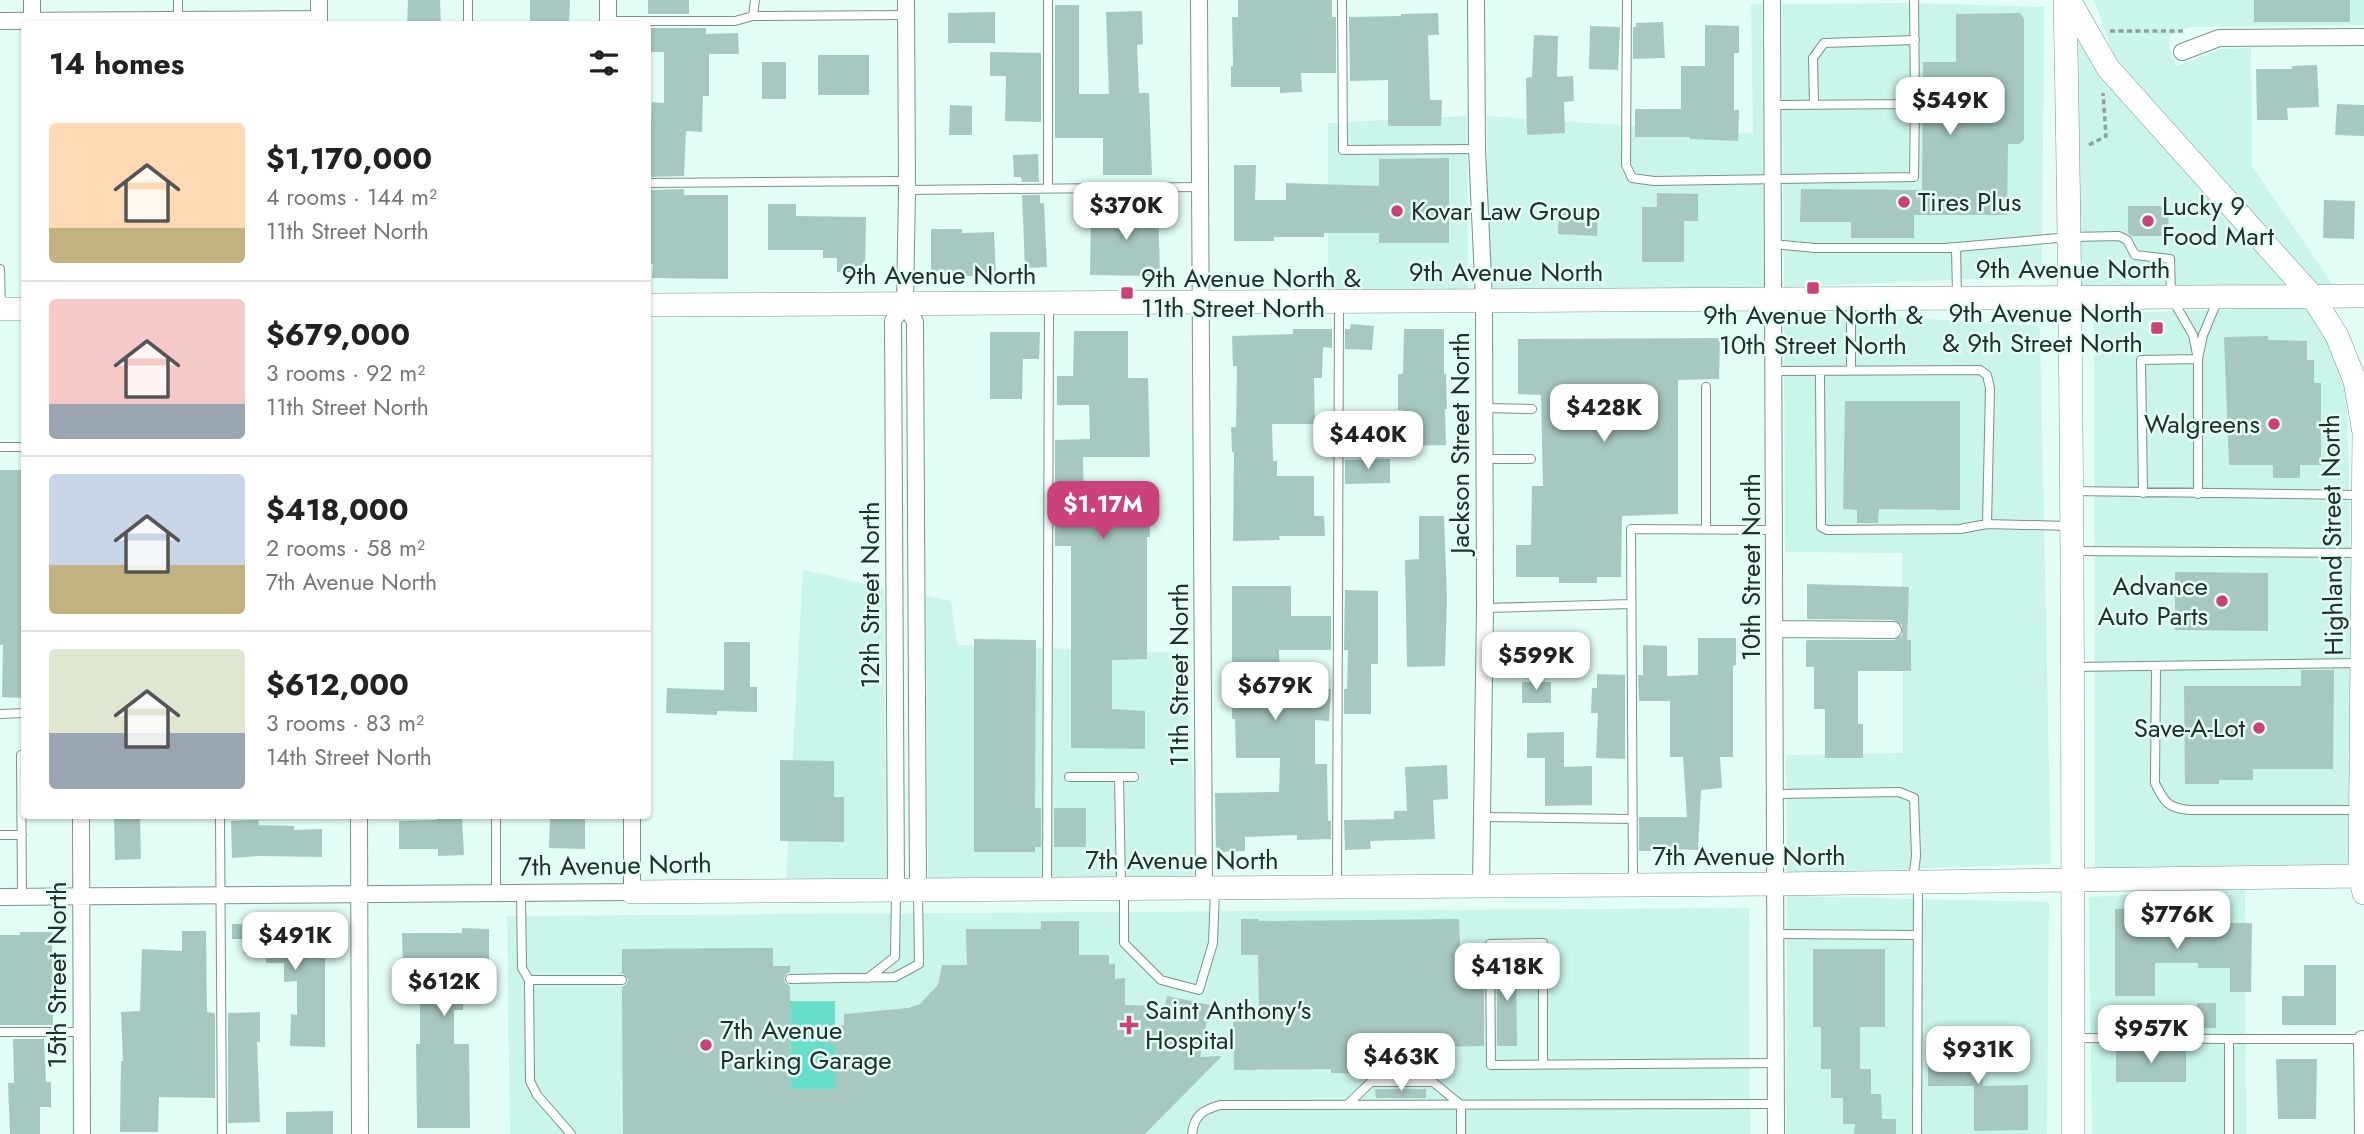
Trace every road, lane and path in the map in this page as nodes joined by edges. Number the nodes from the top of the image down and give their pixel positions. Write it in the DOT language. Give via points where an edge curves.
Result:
graph roads {
  1 [pos="32,0"];
  2 [pos="178,0"];
  3 [pos="319,0"];
  4 [pos="468,0"];
  5 [pos="608,0"];
  6 [pos="755,0"];
  7 [pos="1048,0"];
  8 [pos="1199,0"];
  9 [pos="1342,0"];
  10 [pos="1476,0"];
  11 [pos="1627,0"];
  12 [pos="1772,0"];
  13 [pos="1914,0"];
  14 [pos="2067,0"];
  15 [pos="906,8"];
  16 [pos="753,16"];
  17 [pos="178,20"];
  18 [pos="0,21"];
  19 [pos="32,21"];
  20 [pos="248,21"];
  21 [pos="319,21"];
  22 [pos="468,21"];
  23 [pos="608,21"];
  24 [pos="651,22"];
  25 [pos="2085,31"];
  26 [pos="2364,37"];
  27 [pos="2219,38"];
  28 [pos="1915,40"];
  29 [pos="2182,52"];
  30 [pos="2113,74"];
  31 [pos="1814,104"];
  32 [pos="1915,104"];
  33 [pos="1773,105"];
  34 [pos="1477,149"];
  35 [pos="2068,156"];
  36 [pos="1773,180"];
  37 [pos="651,183"];
  38 [pos="907,185"];
  39 [pos="1048,187"];
  40 [pos="1200,187"];
  41 [pos="2070,237"];
  42 [pos="1773,244"];
  43 [pos="1956,247"];
  44 [pos="0,269"];
  45 [pos="2220,296"];
  46 [pos="2312,296"];
  47 [pos="2364,296"];
  48 [pos="2171,297"];
  49 [pos="1851,298"];
  50 [pos="1957,298"];
  51 [pos="2071,298"];
  52 [pos="1773,299"];
  53 [pos="1484,300"];
  54 [pos="1339,301"];
  55 [pos="1201,302"];
  56 [pos="905,303"];
  57 [pos="1049,303"];
  58 [pos="651,305"];
  59 [pos="0,309"];
  60 [pos="21,309"];
  61 [pos="2198,359"];
  62 [pos="1851,370"];
  63 [pos="1774,371"];
  64 [pos="1820,371"];
  65 [pos="1706,387"];
  66 [pos="1484,408"];
  67 [pos="1532,409"];
  68 [pos="0,447"];
  69 [pos="21,447"];
  70 [pos="1484,459"];
  71 [pos="1531,460"];
  72 [pos="2072,491"];
  73 [pos="2143,493"];
  74 [pos="2198,494"];
  75 [pos="2363,495"];
  76 [pos="1987,524"];
  77 [pos="2072,527"];
  78 [pos="1706,529"];
  79 [pos="1775,530"];
  80 [pos="2072,551"];
  81 [pos="2362,553"];
  82 [pos="1631,604"];
  83 [pos="1485,608"];
  84 [pos="1776,629"];
  85 [pos="1893,630"];
  86 [pos="2362,663"];
  87 [pos="2156,666"];
  88 [pos="2073,667"];
  89 [pos="21,713"];
  90 [pos="0,714"];
  91 [pos="2362,751"];
  92 [pos="1119,777"];
  93 [pos="1134,777"];
  94 [pos="1069,778"];
  95 [pos="1776,794"];
  96 [pos="2361,810"];
  97 [pos="1481,817"];
  98 [pos="22,819"];
  99 [pos="81,819"];
  100 [pos="220,819"];
  101 [pos="359,819"];
  102 [pos="496,819"];
  103 [pos="632,819"];
  104 [pos="1633,819"];
  105 [pos="0,835"];
  106 [pos="22,835"];
  107 [pos="2074,881"];
  108 [pos="2363,881"];
  109 [pos="1916,883"];
  110 [pos="1777,884"];
  111 [pos="1633,885"];
  112 [pos="1481,886"];
  113 [pos="1209,887"];
  114 [pos="1337,887"];
  115 [pos="1047,888"];
  116 [pos="1122,888"];
  117 [pos="907,890"];
  118 [pos="632,892"];
  119 [pos="496,894"];
  120 [pos="521,894"];
  121 [pos="359,895"];
  122 [pos="220,896"];
  123 [pos="0,897"];
  124 [pos="22,897"];
  125 [pos="81,897"];
  126 [pos="1777,934"];
  127 [pos="1918,935"];
  128 [pos="868,978"];
  129 [pos="790,979"];
  130 [pos="529,980"];
  131 [pos="622,980"];
  132 [pos="0,1032"];
  133 [pos="81,1032"];
  134 [pos="2074,1038"];
  135 [pos="2229,1039"];
  136 [pos="2363,1039"];
  137 [pos="1776,1063"];
  138 [pos="1544,1064"];
  139 [pos="1776,1104"];
  140 [pos="1347,1105"];
  141 [pos="1461,1105"];
  142 [pos="82,1134"];
  143 [pos="222,1134"];
  144 [pos="360,1134"];
  145 [pos="571,1134"];
  146 [pos="1192,1134"];
  147 [pos="1461,1134"];
  148 [pos="1776,1134"];
  149 [pos="1917,1134"];
  150 [pos="2073,1134"];
  151 [pos="2229,1134"];
  152 [pos="2362,1134"];
  1 -- 19 [label="street"];
  2 -- 17 [label="lane"];
  3 -- 21 [label="street"];
  4 -- 22 [label="lane"];
  5 -- 23 [label="street"];
  6 -- 16 [label="lane"];
  7 -- 39 [label="lane"];
  8 -- 40 [label="street, 11th Street North"];
  9 -- 34 [label="lane" via="1343,150"];
  10 -- 34 [label="street, Jackson Street North"];
  11 -- 36 [label="lane" via="1626,165 1632,178"];
  12 -- 33 [label="street, 10th Street North"];
  13 -- 28 [label="lane"];
  14 -- 25 [label="street, Highland Street North"];
  14 -- 35 [label="street"];
  15 -- 16 [label="lane"];
  15 -- 38 [label="street, 12th Street North"];
  16 -- 24 [label="lane" via="735,21"];
  17 -- 19 [label="street"];
  17 -- 20 [label="street"];
  18 -- 19 [label="street"];
  25 -- 27 [label="path" via="2179,29"];
  25 -- 30 [label="street, Highland Street North"];
  26 -- 27 [label="street"];
  27 -- 29 [label="street"];
  28 -- 31 [label="lane" via="1824,43 1813,58"];
  28 -- 32 [label="lane"];
  30 -- 35 [label="path" via="2103,93 2106,136"];
  30 -- 46 [label="street, Highland Street North"];
  31 -- 32 [label="lane"];
  31 -- 33 [label="lane"];
  32 -- 36 [label="lane" via="1914,177"];
  33 -- 36 [label="street, 10th Street North"];
  34 -- 53 [label="street, Jackson Street North"];
  35 -- 41 [label="street"];
  36 -- 42 [label="street, 10th Street North"];
  37 -- 38 [label="lane"];
  38 -- 39 [label="lane"];
  38 -- 56 [label="street, 12th Street North"];
  39 -- 40 [label="lane"];
  40 -- 55 [label="street, 11th Street North"];
  41 -- 43 [label="lane"];
  41 -- 48 [label="lane" via="2119,236 2127,240 2135,255 2170,259"];
  41 -- 51 [label="street"];
  42 -- 43 [label="lane"];
  42 -- 52 [label="street, 10th Street North"];
  43 -- 50 [label="lane"];
  44 -- 59 [label="lane"];
  45 -- 46 [label="street, 9th Avenue North"];
  45 -- 48 [label="street, 9th Avenue North"];
  45 -- 61 [label="lane"];
  46 -- 47 [label="street, 9th Avenue North"];
  46 -- 75 [label="street, Highland Street North" via="2337,336 2356,381 2364,433"];
  48 -- 51 [label="street, 9th Avenue North"];
  48 -- 61 [label="lane" via="2193,335"];
  49 -- 50 [label="street, 9th Avenue North"];
  49 -- 52 [label="street, 9th Avenue North"];
  49 -- 62 [label="lane"];
  50 -- 51 [label="street, 9th Avenue North"];
  51 -- 72 [label="street"];
  52 -- 53 [label="street, 9th Avenue North"];
  52 -- 63 [label="street, 10th Street North"];
  53 -- 54 [label="street, 9th Avenue North"];
  53 -- 66 [label="street, Jackson Street North"];
  54 -- 55 [label="street, 9th Avenue North"];
  54 -- 114 [label="lane"];
  55 -- 57 [label="street, 9th Avenue North"];
  55 -- 113 [label="street, 11th Street North"];
  56 -- 57 [label="street, 9th Avenue North"];
  56 -- 58 [label="street, 9th Avenue North"];
  56 -- 117 [label="street, 12th Street North" via="915,323"];
  57 -- 115 [label="lane"];
  59 -- 60 [label="street"];
  61 -- 73 [label="lane" via="2141,360"];
  61 -- 74 [label="lane"];
  62 -- 64 [label="lane"];
  62 -- 76 [label="lane" via="1980,370 1987,375"];
  63 -- 64 [label="lane"];
  63 -- 79 [label="street, 10th Street North"];
  64 -- 76 [label="lane" via="1821,527 1961,529"];
  65 -- 78 [label="lane"];
  66 -- 67 [label="lane"];
  66 -- 70 [label="street, Jackson Street North"];
  68 -- 69 [label="lane"];
  70 -- 71 [label="lane"];
  70 -- 83 [label="street, Jackson Street North"];
  72 -- 73 [label="lane"];
  72 -- 77 [label="street"];
  73 -- 74 [label="lane"];
  74 -- 75 [label="lane"];
  75 -- 81 [label="street, Highland Street North"];
  76 -- 77 [label="lane"];
  77 -- 80 [label="street"];
  78 -- 79 [label="lane"];
  78 -- 82 [label="lane" via="1631,529"];
  79 -- 84 [label="street, 10th Street North"];
  80 -- 81 [label="lane"];
  80 -- 88 [label="street"];
  81 -- 86 [label="street, Highland Street North"];
  82 -- 83 [label="lane"];
  82 -- 104 [label="lane"];
  83 -- 97 [label="street, Jackson Street North"];
  84 -- 85 [label="street"];
  84 -- 95 [label="street, 10th Street North"];
  86 -- 87 [label="lane"];
  86 -- 91 [label="street, Highland Street North"];
  87 -- 88 [label="lane"];
  87 -- 96 [label="lane" via="2155,783 2173,808"];
  88 -- 107 [label="street"];
  89 -- 90 [label="lane"];
  91 -- 96 [label="street, Highland Street North"];
  92 -- 93 [label="lane"];
  92 -- 94 [label="lane"];
  92 -- 116 [label="lane"];
  95 -- 109 [label="lane" via="1899,792 1914,798"];
  95 -- 110 [label="street, 10th Street North"];
  96 -- 108 [label="street, Highland Street North"];
  97 -- 104 [label="lane"];
  97 -- 112 [label="street, Jackson Street North"];
  98 -- 106 [label="lane"];
  99 -- 125 [label="street, 15th Street North"];
  100 -- 122 [label="lane"];
  101 -- 121 [label="street"];
  102 -- 119 [label="lane"];
  103 -- 118 [label="street"];
  104 -- 111 [label="lane"];
  105 -- 106 [label="lane"];
  106 -- 124 [label="lane"];
  107 -- 108 [label="street, 7th Avenue North"];
  107 -- 109 [label="street, 7th Avenue North"];
  107 -- 134 [label="street"];
  109 -- 110 [label="street, 7th Avenue North"];
  109 -- 127 [label="lane"];
  110 -- 111 [label="street, 7th Avenue North"];
  110 -- 126 [label="street, 10th Street North"];
  111 -- 112 [label="street, 7th Avenue North"];
  112 -- 114 [label="street, 7th Avenue North"];
  113 -- 114 [label="street, 7th Avenue North"];
  113 -- 116 [label="street, 7th Avenue North"];
  113 -- 116 [label="lane" via="1213,943 1199,990 1161,980 1124,943"];
  115 -- 116 [label="street, 7th Avenue North"];
  115 -- 117 [label="street, 7th Avenue North"];
  117 -- 118 [label="street, 7th Avenue North"];
  117 -- 128 [label="lane" via="895,957"];
  117 -- 128 [label="lane" via="919,964 895,977"];
  118 -- 120 [label="street, 7th Avenue North"];
  119 -- 120 [label="street, 7th Avenue North"];
  119 -- 121 [label="street, 7th Avenue North"];
  120 -- 130 [label="lane" via="522,968"];
  121 -- 122 [label="street, 7th Avenue North"];
  121 -- 144 [label="street"];
  122 -- 125 [label="street, 7th Avenue North"];
  122 -- 143 [label="lane"];
  123 -- 124 [label="street, 7th Avenue North"];
  124 -- 125 [label="street, 7th Avenue North"];
  125 -- 133 [label="street, 15th Street North"];
  126 -- 127 [label="lane"];
  126 -- 137 [label="street, 10th Street North"];
  127 -- 149 [label="lane"];
  128 -- 129 [label="lane"];
  130 -- 131 [label="lane"];
  130 -- 145 [label="lane" via="530,1081"];
  132 -- 133 [label="lane"];
  133 -- 142 [label="street, 15th Street North"];
  134 -- 135 [label="lane"];
  134 -- 150 [label="street"];
  135 -- 136 [label="lane"];
  135 -- 151 [label="lane"];
  136 -- 152 [label="street"];
  137 -- 138 [label="lane"];
  137 -- 139 [label="street, 10th Street North"];
  138 -- 138 [label="lane" via="1543,943 1490,944 1491,1065"];
  139 -- 141 [label="lane"];
  139 -- 148 [label="street, 10th Street North"];
  140 -- 141 [label="lane"];
  140 -- 141 [label="lane" via="1371,1082 1433,1082"];
  140 -- 146 [label="lane" via="1220,1105 1200,1113"];
  141 -- 147 [label="lane"];
}
